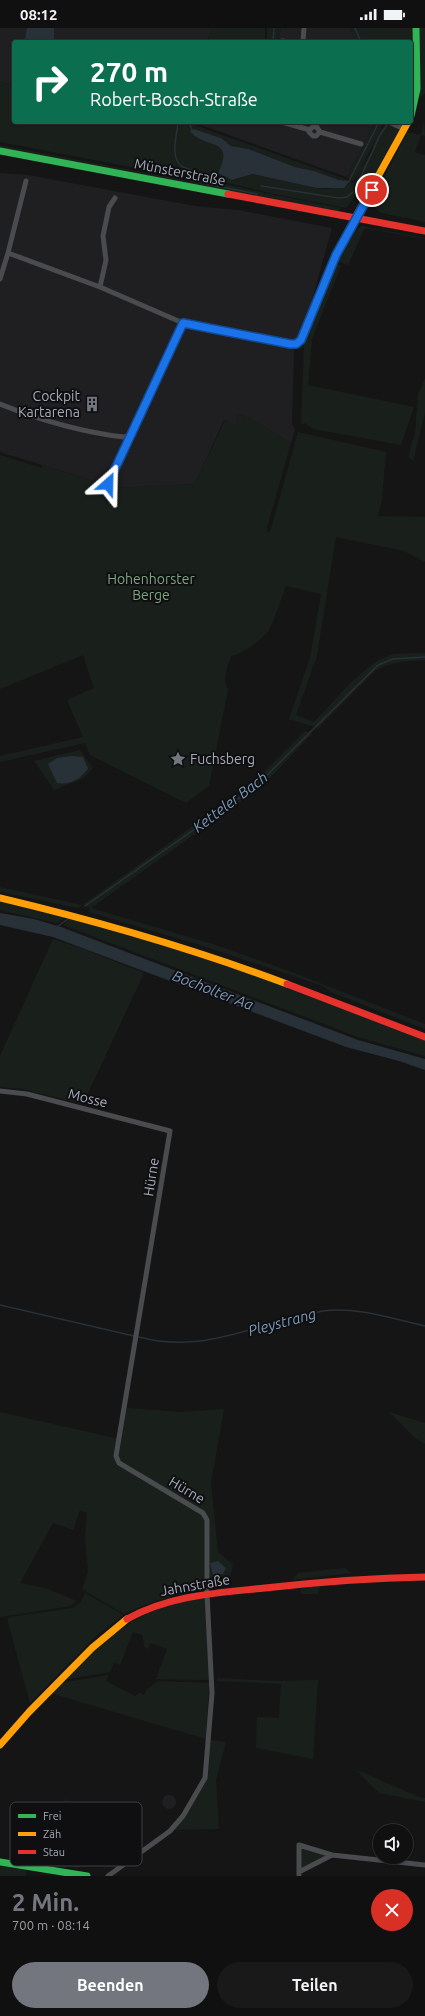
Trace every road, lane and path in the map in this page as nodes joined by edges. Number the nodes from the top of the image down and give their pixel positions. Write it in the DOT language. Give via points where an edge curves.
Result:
graph roads {
  1 [pos="304,28"];
  2 [pos="416,28"];
  3 [pos="303,40"];
  4 [pos="413,108"];
  5 [pos="292,124"];
  6 [pos="406,125"];
  7 [pos="361,144"];
  8 [pos="0,150"];
  9 [pos="26,181"];
  10 [pos="115,198"];
  11 [pos="355,218"];
  12 [pos="425,231"];
  13 [pos="8,253"];
  14 [pos="0,279"];
  15 [pos="100,287"];
  16 [pos="183,323"];
  17 [pos="0,404"];
  18 [pos="132,435"];
  19 [pos="108,484"];
  20 [pos="0,895"];
  21 [pos="0,898"];
  22 [pos="425,1033"];
  23 [pos="425,1037"];
  24 [pos="0,1091"];
  25 [pos="170,1131"];
  26 [pos="425,1577"];
  27 [pos="207,1594"];
  28 [pos="0,1745"];
  29 [pos="142,1851"];
  30 [pos="332,1855"];
  31 [pos="0,1862"];
  32 [pos="10,1864"];
  33 [pos="425,1865"];
  34 [pos="25,1866"];
  35 [pos="122,1866"];
  36 [pos="299,1874"];
  37 [pos="87,1876"];
  38 [pos="108,1876"];
  1 -- 3 [label="street"];
  2 -- 4 [label="main road" via="418,89"];
  5 -- 7 [label="street" via="310,130 313,136 320,132"];
  6 -- 11 [label="main road"];
  8 -- 11 [label="main road, Münsterstraße"];
  9 -- 13 [label="street"];
  10 -- 15 [label="street" via="109,207 104,235 106,260"];
  11 -- 12 [label="main road, Münsterstraße"];
  11 -- 16 [label="street" via="336,255 303,337 296,344"];
  13 -- 14 [label="street"];
  13 -- 15 [label="street"];
  15 -- 16 [label="street"];
  16 -- 18 [label="street"];
  17 -- 18 [label="street" via="73,428 124,438"];
  18 -- 19 [label="street"];
  20 -- 22 [label="main road" via="127,926 212,952 289,979"];
  21 -- 23 [label="main road" via="126,929 212,956"];
  24 -- 25 [label="street, Mosse" via="27,1094"];
  25 -- 27 [label="street, Hürne" via="116,1456 119,1463 203,1513 207,1520"];
  26 -- 27 [label="main road, Jahnstraße" via="349,1579"];
  27 -- 28 [label="main road, Jahnstraße" via="168,1601 127,1618 112,1629 55,1685"];
  27 -- 29 [label="street, Hürne" via="212,1693 205,1778 183,1816 170,1831"];
  30 -- 33 [label="street"];
  30 -- 36 [label="street"];
  30 -- 36 [label="street" via="299,1845"];
  31 -- 32 [label="main road"];
  34 -- 37 [label="main road"];
  35 -- 38 [label="street, Hürne"];
}
